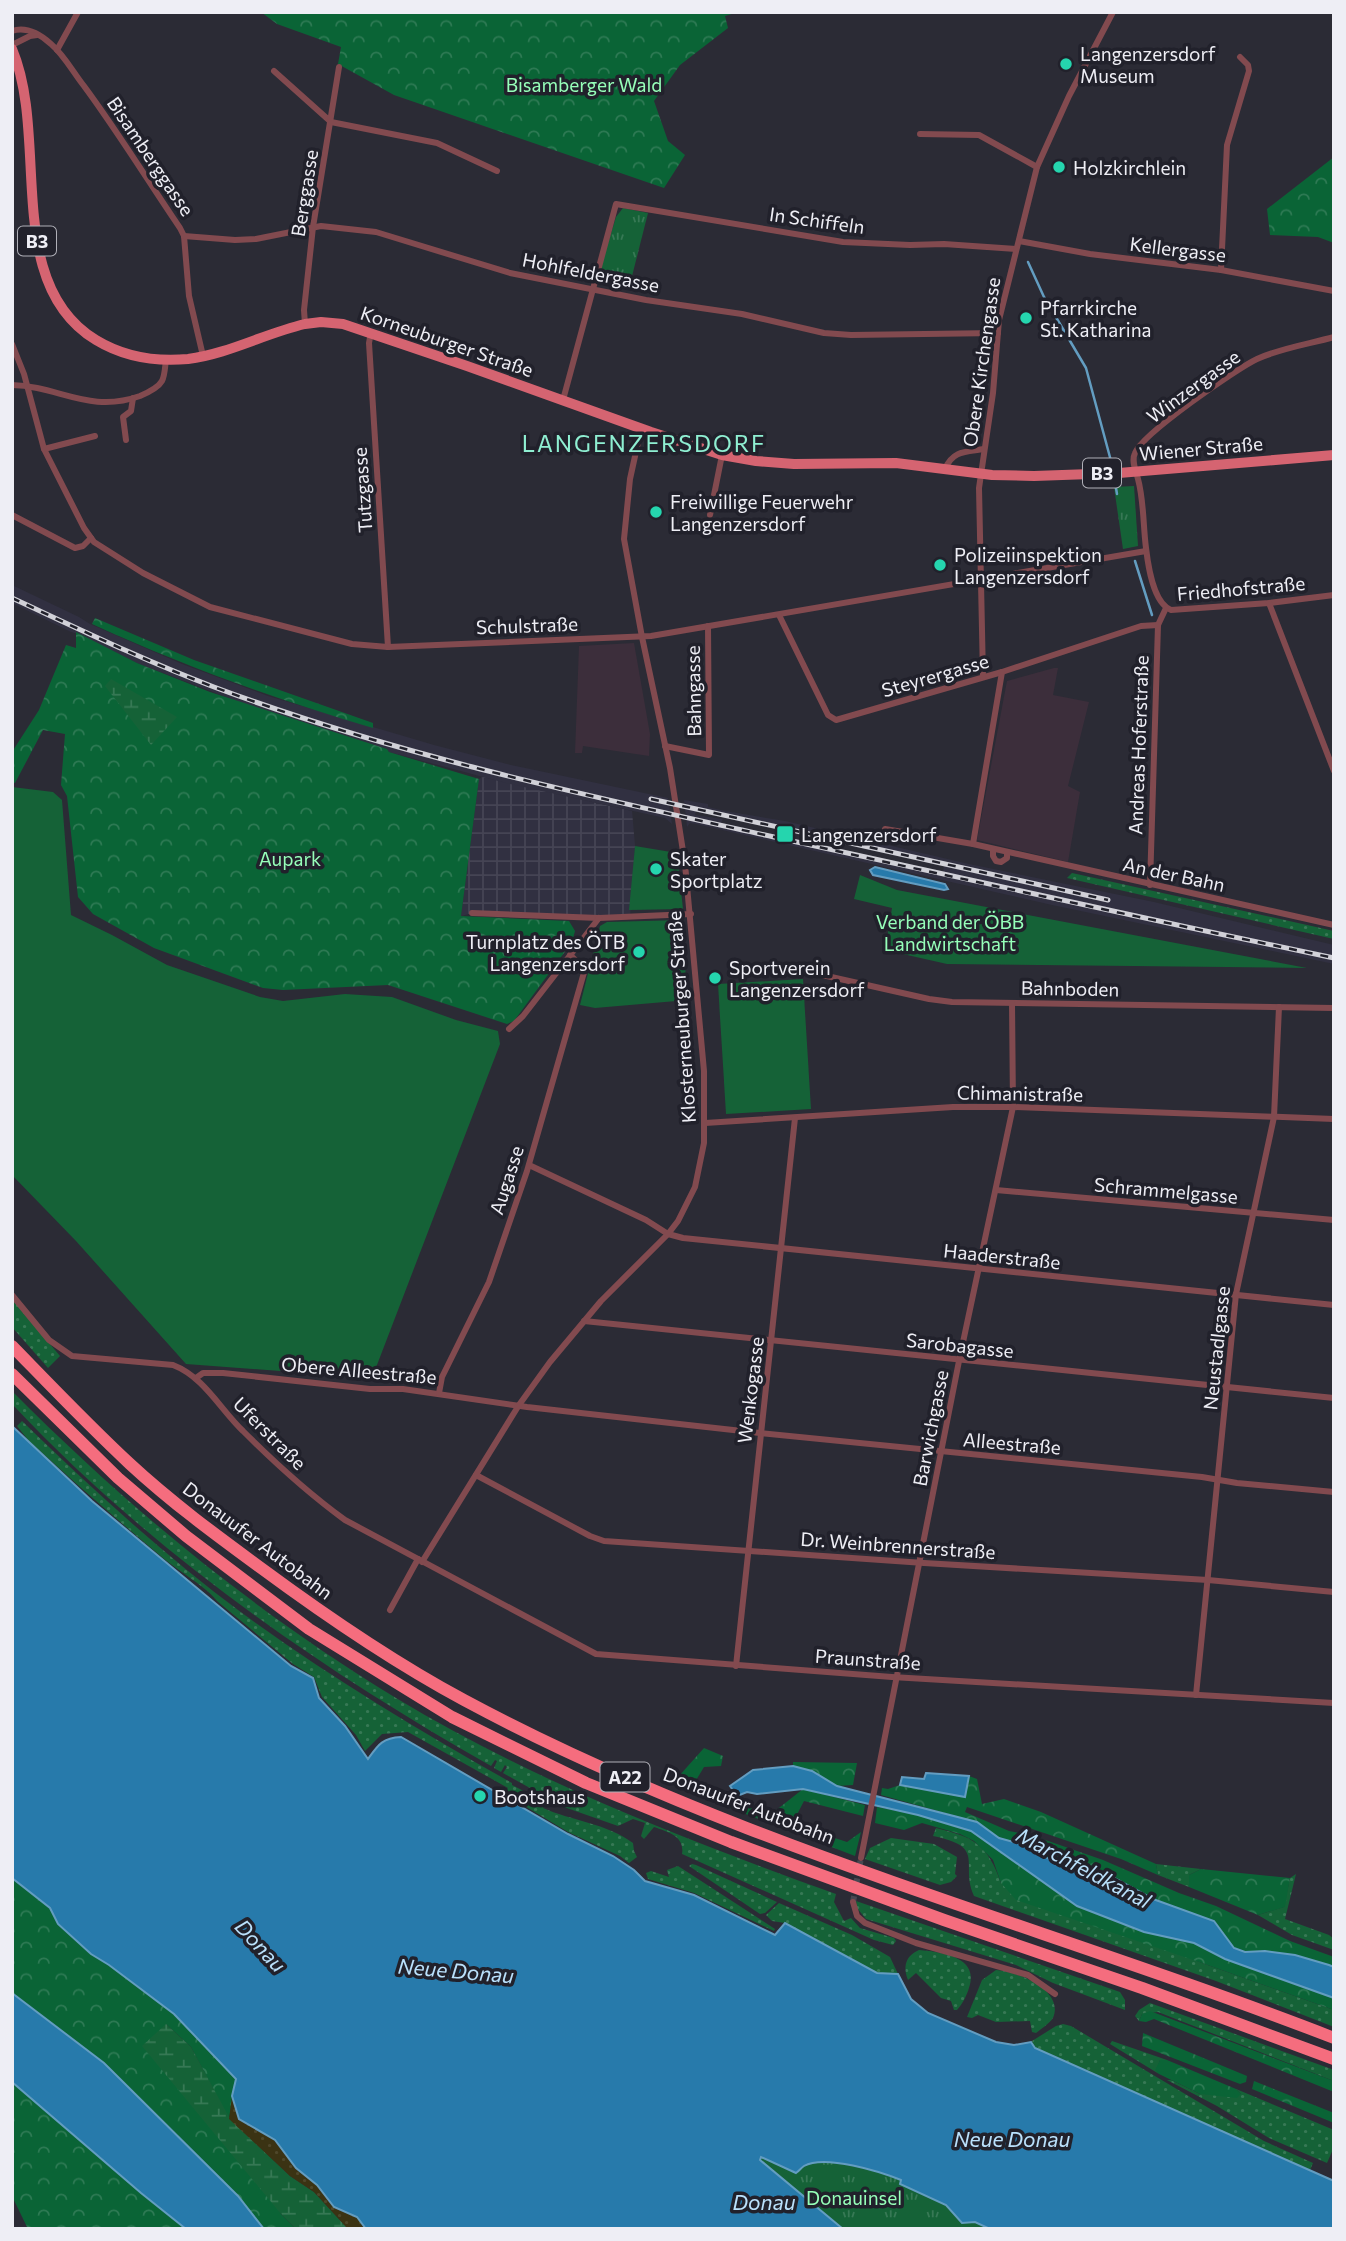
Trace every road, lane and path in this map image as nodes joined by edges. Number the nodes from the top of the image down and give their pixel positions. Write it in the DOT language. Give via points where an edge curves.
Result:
graph roads {
  1 [pos="78,12"];
  2 [pos="1104,12"];
  3 [pos="1113,12"];
  4 [pos="1108,22"];
  5 [pos="12,30"];
  6 [pos="37,35"];
  7 [pos="12,47"];
  8 [pos="57,50"];
  9 [pos="1240,57"];
  10 [pos="339,67"];
  11 [pos="274,71"];
  12 [pos="331,122"];
  13 [pos="920,134"];
  14 [pos="1037,167"];
  15 [pos="497,171"];
  16 [pos="313,227"];
  17 [pos="184,236"];
  18 [pos="1019,241"];
  19 [pos="1016,249"];
  20 [pos="1222,270"];
  21 [pos="592,290"];
  22 [pos="1334,291"];
  23 [pos="305,324"];
  24 [pos="371,332"];
  25 [pos="998,333"];
  26 [pos="1334,337"];
  27 [pos="12,344"];
  28 [pos="203,356"];
  29 [pos="166,360"];
  30 [pos="12,386"];
  31 [pos="28,387"];
  32 [pos="133,398"];
  33 [pos="564,400"];
  34 [pos="641,429"];
  35 [pos="95,436"];
  36 [pos="127,440"];
  37 [pos="44,449"];
  38 [pos="984,449"];
  39 [pos="722,455"];
  40 [pos="1334,455"];
  41 [pos="946,468"];
  42 [pos="1136,471"];
  43 [pos="980,473"];
  44 [pos="12,515"];
  45 [pos="709,515"];
  46 [pos="91,538"];
  47 [pos="1146,551"];
  48 [pos="981,580"];
  49 [pos="1334,595"];
  50 [pos="1269,603"];
  51 [pos="1166,608"];
  52 [pos="779,615"];
  53 [pos="1158,625"];
  54 [pos="708,626"];
  55 [pos="642,636"];
  56 [pos="388,647"];
  57 [pos="1002,672"];
  58 [pos="983,677"];
  59 [pos="665,746"];
  60 [pos="1332,764"];
  61 [pos="1334,772"];
  62 [pos="886,829"];
  63 [pos="973,844"];
  64 [pos="993,849"];
  65 [pos="1007,852"];
  66 [pos="1150,885"];
  67 [pos="472,912"];
  68 [pos="691,914"];
  69 [pos="599,918"];
  70 [pos="1334,925"];
  71 [pos="570,954"];
  72 [pos="809,972"];
  73 [pos="1012,1003"];
  74 [pos="1279,1007"];
  75 [pos="1334,1008"];
  76 [pos="509,1029"];
  77 [pos="1013,1107"];
  78 [pos="1274,1117"];
  79 [pos="795,1118"];
  80 [pos="1334,1119"];
  81 [pos="705,1123"];
  82 [pos="529,1165"];
  83 [pos="996,1190"];
  84 [pos="1252,1213"];
  85 [pos="1334,1220"];
  86 [pos="668,1234"];
  87 [pos="782,1249"];
  88 [pos="979,1270"];
  89 [pos="1236,1294"];
  90 [pos="12,1295"];
  91 [pos="1334,1305"];
  92 [pos="584,1321"];
  93 [pos="772,1342"];
  94 [pos="12,1346"];
  95 [pos="959,1361"];
  96 [pos="12,1374"];
  97 [pos="196,1378"];
  98 [pos="1227,1388"];
  99 [pos="439,1393"];
  100 [pos="1334,1398"];
  101 [pos="519,1405"];
  102 [pos="760,1433"];
  103 [pos="941,1452"];
  104 [pos="476,1475"];
  105 [pos="1218,1480"];
  106 [pos="1334,1492"];
  107 [pos="749,1550"];
  108 [pos="420,1560"];
  109 [pos="920,1563"];
  110 [pos="1208,1580"];
  111 [pos="1334,1592"];
  112 [pos="390,1610"];
  113 [pos="736,1666"];
  114 [pos="896,1677"];
  115 [pos="1196,1695"];
  116 [pos="1334,1703"];
  117 [pos="861,1858"];
  118 [pos="853,1902"];
  119 [pos="1055,1994"];
  120 [pos="1334,2038"];
  121 [pos="1334,2059"];
  1 -- 8 [label="street"];
  2 -- 4 [label="street"];
  3 -- 4 [label="street, Obere Kirchengasse"];
  4 -- 14 [label="street, Obere Kirchengasse"];
  5 -- 6 [label="street, Bisamberggasse"];
  6 -- 7 [label="street"];
  6 -- 8 [label="street, Bisamberggasse"];
  7 -- 29 [label="main road, Korneuburger Straße / B3" via="24,89 39,256 49,286 67,316 91,337 130,355"];
  8 -- 17 [label="street, Bisamberggasse"];
  9 -- 20 [label="street" via="1249,71 1227,145"];
  10 -- 12 [label="street, Berggasse"];
  11 -- 12 [label="street"];
  12 -- 15 [label="street" via="437,143"];
  12 -- 16 [label="street, Berggasse"];
  13 -- 14 [label="street" via="979,135"];
  14 -- 18 [label="street, Obere Kirchengasse"];
  16 -- 17 [label="street, Hohlfeldergasse" via="256,239"];
  16 -- 21 [label="street, Hohlfeldergasse" via="376,232 510,273"];
  16 -- 23 [label="street, Berggasse"];
  17 -- 28 [label="street, Bisamberggasse" via="189,296"];
  18 -- 19 [label="street, Obere Kirchengasse"];
  18 -- 20 [label="street, Kellergasse"];
  19 -- 21 [label="street, In Schiffeln" via="843,242 616,204"];
  19 -- 25 [label="street, Obere Kirchengasse"];
  20 -- 22 [label="street, Kellergasse"];
  21 -- 25 [label="street, Hohlfeldergasse" via="742,314 824,333"];
  21 -- 33 [label="street"];
  23 -- 24 [label="main road, Korneuburger Straße / B3" via="343,324"];
  23 -- 28 [label="main road, Korneuburger Straße / B3"];
  24 -- 33 [label="main road, Korneuburger Straße / B3"];
  24 -- 56 [label="street, Tutzgasse"];
  25 -- 38 [label="street, Obere Kirchengasse"];
  26 -- 42 [label="street, Winzergasse" via="1256,360 1201,394 1139,447 1133,457"];
  27 -- 31 [label="street, Schulstraße"];
  28 -- 29 [label="main road, Korneuburger Straße / B3"];
  29 -- 32 [label="street" via="162,382"];
  30 -- 31 [label="street"];
  31 -- 32 [label="street" via="94,402"];
  31 -- 37 [label="street, Schulstraße"];
  32 -- 36 [label="street" via="131,411 123,417"];
  33 -- 34 [label="main road, Korneuburger Straße / B3"];
  34 -- 39 [label="main road, B3"];
  34 -- 55 [label="street, Klosterneuburger Straße" via="624,528"];
  35 -- 37 [label="street"];
  37 -- 46 [label="street, Schulstraße"];
  38 -- 41 [label="street" via="956,454"];
  38 -- 43 [label="street, Obere Kirchengasse"];
  39 -- 41 [label="main road, Wiener Straße / B3" via="787,464"];
  39 -- 45 [label="street"];
  40 -- 42 [label="main road, Wiener Straße / B3"];
  41 -- 43 [label="main road, Wiener Straße / B3"];
  42 -- 43 [label="main road, Wiener Straße / B3" via="1034,477"];
  42 -- 47 [label="street, Friedhofstraße"];
  43 -- 48 [label="street, Obere Kirchengasse"];
  44 -- 46 [label="street" via="75,548"];
  46 -- 56 [label="street, Schulstraße" via="143,573 210,607 352,644"];
  47 -- 48 [label="street, Schulstraße"];
  47 -- 51 [label="street, Friedhofstraße" via="1158,597"];
  48 -- 52 [label="street, Schulstraße"];
  48 -- 58 [label="street, Obere Kirchengasse"];
  49 -- 50 [label="street, Friedhofstraße"];
  50 -- 51 [label="street, Friedhofstraße"];
  50 -- 60 [label="street"];
  51 -- 53 [label="street, Andreas Hoferstraße"];
  52 -- 54 [label="street, Schulstraße"];
  52 -- 58 [label="street, Steyrergasse" via="828,715 836,720"];
  53 -- 57 [label="street, Steyrergasse" via="1141,626"];
  53 -- 66 [label="street, Andreas Hoferstraße"];
  54 -- 55 [label="street, Schulstraße"];
  54 -- 59 [label="street, Bahngasse" via="709,755"];
  55 -- 56 [label="street, Schulstraße"];
  55 -- 59 [label="street, Klosterneuburger Straße"];
  57 -- 58 [label="street, Steyrergasse"];
  57 -- 63 [label="street"];
  59 -- 68 [label="street, Klosterneuburger Straße"];
  60 -- 61 [label="street"];
  62 -- 63 [label="street, An der Bahn"];
  63 -- 64 [label="street, An der Bahn"];
  64 -- 65 [label="street, An der Bahn"];
  64 -- 65 [label="street, An der Bahn" via="996,861 1007,858"];
  65 -- 66 [label="street, An der Bahn"];
  66 -- 70 [label="street, An der Bahn"];
  67 -- 69 [label="street"];
  68 -- 69 [label="street"];
  68 -- 81 [label="street, Klosterneuburger Straße"];
  69 -- 71 [label="street"];
  71 -- 76 [label="street"];
  71 -- 82 [label="street, Augasse" via="585,969"];
  72 -- 73 [label="street, Bahnboden" via="929,999"];
  73 -- 74 [label="street, Bahnboden"];
  73 -- 77 [label="street, Barwichgasse"];
  74 -- 75 [label="street, Bahnboden"];
  74 -- 78 [label="street, Neustadlgasse"];
  77 -- 78 [label="street, Chimanistraße"];
  77 -- 79 [label="street, Chimanistraße"];
  77 -- 83 [label="street, Barwichgasse"];
  78 -- 80 [label="street, Chimanistraße"];
  78 -- 84 [label="street, Neustadlgasse"];
  79 -- 81 [label="street, Chimanistraße"];
  79 -- 87 [label="street, Wenkogasse"];
  81 -- 86 [label="street, Klosterneuburger Straße" via="695,1187"];
  82 -- 86 [label="street"];
  82 -- 99 [label="street, Augasse" via="489,1282 442,1377"];
  83 -- 84 [label="street, Schrammelgasse"];
  83 -- 88 [label="street, Barwichgasse"];
  84 -- 85 [label="street, Schrammelgasse"];
  84 -- 89 [label="street, Neustadlgasse"];
  86 -- 87 [label="street, Haaderstraße"];
  86 -- 92 [label="street, Klosterneuburger Straße"];
  87 -- 88 [label="street, Haaderstraße"];
  87 -- 93 [label="street, Wenkogasse"];
  88 -- 89 [label="street, Haaderstraße"];
  88 -- 95 [label="street, Barwichgasse"];
  89 -- 91 [label="street, Haaderstraße"];
  89 -- 98 [label="street, Neustadlgasse"];
  90 -- 97 [label="street, Uferstraße" via="55,1347 72,1356 173,1366"];
  92 -- 93 [label="street, Sarobagasse"];
  92 -- 101 [label="street, Klosterneuburger Straße"];
  93 -- 95 [label="street, Sarobagasse"];
  93 -- 102 [label="street, Wenkogasse"];
  94 -- 120 [label="highway, Donauufer Autobahn / A22" via="133,1466 200,1523 326,1616 463,1700 587,1761 736,1823"];
  95 -- 98 [label="street, Sarobagasse"];
  95 -- 103 [label="street, Barwichgasse"];
  96 -- 121 [label="highway, Donauufer Autobahn / A22" via="186,1536 309,1629 452,1717 586,1783 731,1842"];
  97 -- 99 [label="street, Obere Alleestraße" via="203,1373 223,1373"];
  97 -- 108 [label="street, Uferstraße" via="245,1434 321,1502 365,1532"];
  98 -- 100 [label="street, Sarobagasse"];
  98 -- 105 [label="street, Neustadlgasse"];
  99 -- 101 [label="street, Obere Alleestraße"];
  101 -- 102 [label="street, Alleestraße"];
  101 -- 104 [label="street, Klosterneuburger Straße"];
  102 -- 103 [label="street, Alleestraße"];
  102 -- 107 [label="street, Wenkogasse"];
  103 -- 105 [label="street, Alleestraße"];
  103 -- 109 [label="street, Barwichgasse"];
  104 -- 107 [label="street, Dr. Weinbrennerstraße" via="604,1541"];
  104 -- 108 [label="street, Klosterneuburger Straße"];
  105 -- 106 [label="street, Alleestraße"];
  105 -- 110 [label="street, Neustadlgasse"];
  107 -- 109 [label="street, Dr. Weinbrennerstraße"];
  107 -- 113 [label="street, Wenkogasse"];
  108 -- 112 [label="street, Klosterneuburger Straße"];
  108 -- 113 [label="street, Praunstraße" via="596,1654"];
  109 -- 110 [label="street, Dr. Weinbrennerstraße"];
  109 -- 114 [label="street, Barwichgasse"];
  110 -- 111 [label="street, Dr. Weinbrennerstraße"];
  110 -- 115 [label="street, Neustadlgasse"];
  113 -- 114 [label="street, Praunstraße"];
  114 -- 115 [label="street, Praunstraße"];
  114 -- 117 [label="street, Barwichgasse"];
  115 -- 116 [label="street, Praunstraße"];
  118 -- 119 [label="street" via="865,1923 916,1943 1028,1975"];
}
